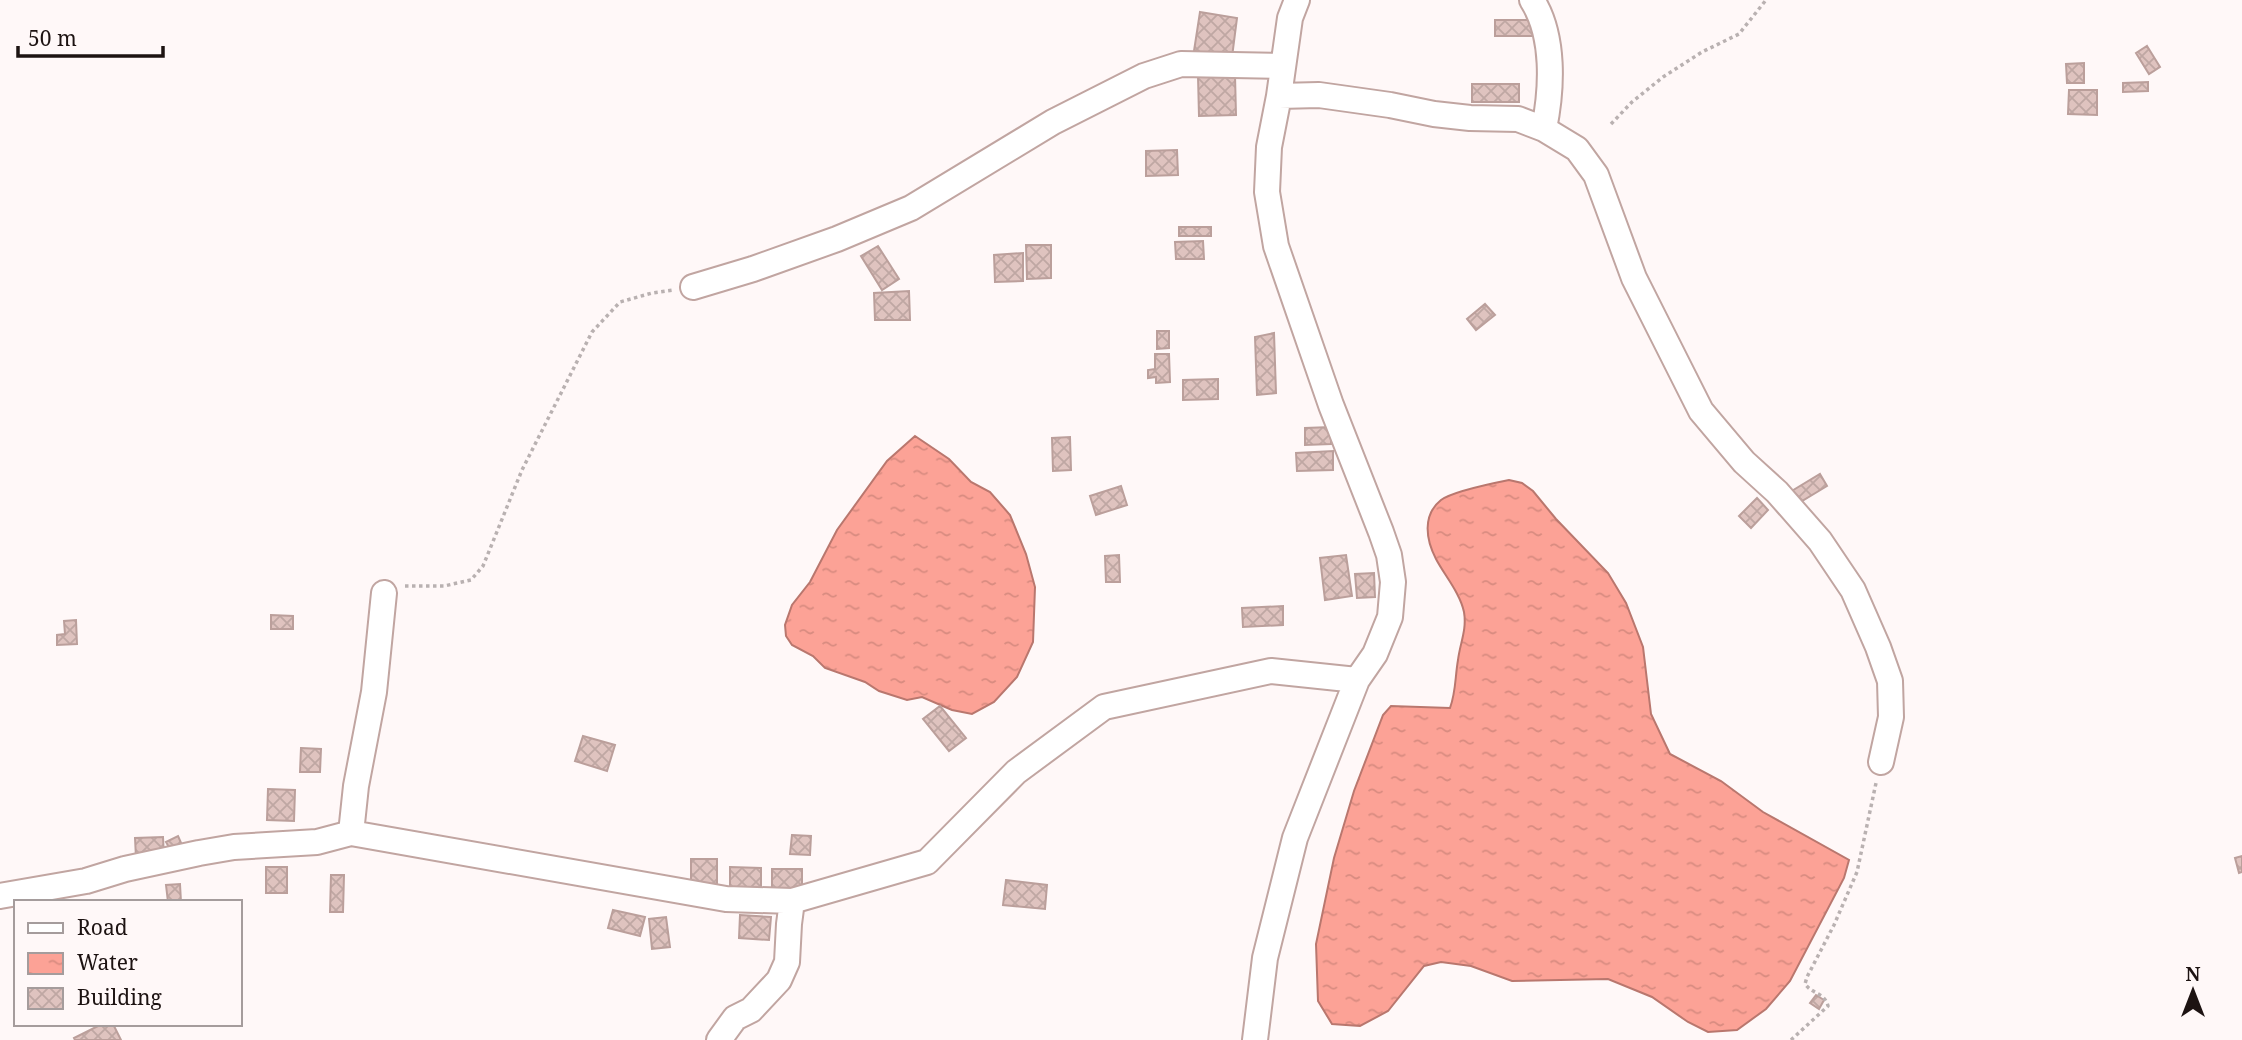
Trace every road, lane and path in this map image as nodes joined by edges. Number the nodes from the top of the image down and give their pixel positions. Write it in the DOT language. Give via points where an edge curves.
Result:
graph roads {
  1 [pos="1297,0"];
  2 [pos="1532,0"];
  3 [pos="1766,0"];
  4 [pos="1282,66"];
  5 [pos="1279,96"];
  6 [pos="1611,124"];
  7 [pos="1544,129"];
  8 [pos="694,287"];
  9 [pos="384,593"];
  10 [pos="1357,680"];
  11 [pos="1881,762"];
  12 [pos="351,833"];
  13 [pos="0,896"];
  14 [pos="793,901"];
  15 [pos="719,1040"];
  16 [pos="1255,1040"];
  17 [pos="1791,1040"];
  1 -- 4 [label="street"];
  2 -- 7 [label="street" via="1541,13 1549,53"];
  3 -- 6 [label="path" via="1738,34 1663,77"];
  4 -- 5 [label="street"];
  4 -- 8 [label="street" via="1181,64 1144,76 1053,122 911,208 837,239"];
  5 -- 7 [label="street" via="1319,95 1434,114 1518,119"];
  5 -- 10 [label="street" via="1269,147 1267,192 1276,246 1381,532 1393,582 1390,617 1375,654"];
  7 -- 11 [label="street" via="1577,149 1596,175 1634,278 1701,411 1820,541 1853,590 1890,681 1891,717"];
  8 -- 9 [label="path" via="620,303 592,332 522,470 483,566 471,580 444,586 394,586"];
  9 -- 12 [label="street" via="374,692"];
  10 -- 14 [label="street" via="1271,671 1104,707 1016,772 927,862"];
  10 -- 16 [label="street" via="1295,838 1265,958"];
  11 -- 17 [label="path" via="1857,872 1805,984 1824,997 1828,1006"];
  12 -- 13 [label="street" via="317,842 199,853 86,881"];
  12 -- 14 [label="street" via="726,899"];
  14 -- 15 [label="street" via="788,962 779,981 751,1010 734,1018"];
}
